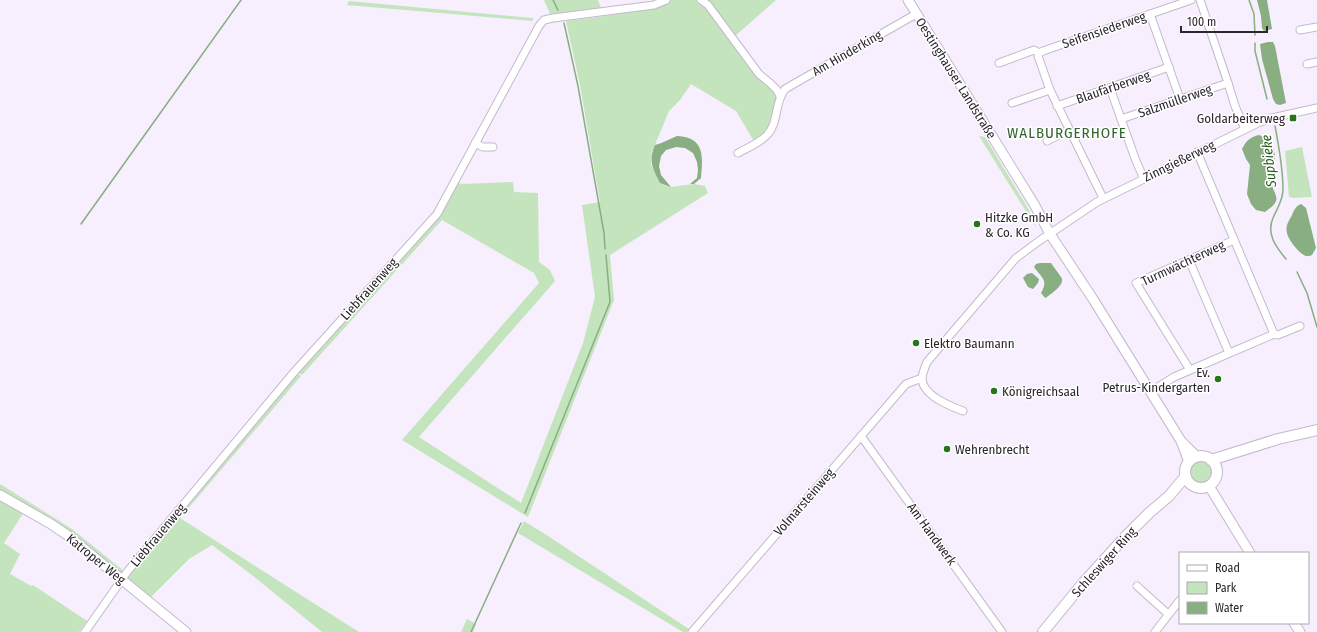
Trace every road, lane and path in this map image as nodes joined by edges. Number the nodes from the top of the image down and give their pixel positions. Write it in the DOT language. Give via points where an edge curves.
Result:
graph roads {
  1 [pos="666,0"];
  2 [pos="701,0"];
  3 [pos="908,0"];
  4 [pos="1191,0"];
  5 [pos="1200,0"];
  6 [pos="916,14"];
  7 [pos="1150,14"];
  8 [pos="1317,27"];
  9 [pos="1300,30"];
  10 [pos="1039,53"];
  11 [pos="1317,62"];
  12 [pos="999,63"];
  13 [pos="1307,64"];
  14 [pos="1169,68"];
  15 [pos="1228,83"];
  16 [pos="1110,88"];
  17 [pos="1050,90"];
  18 [pos="780,96"];
  19 [pos="1180,99"];
  20 [pos="1012,103"];
  21 [pos="1057,106"];
  22 [pos="1317,108"];
  23 [pos="1121,119"];
  24 [pos="1245,129"];
  25 [pos="1069,130"];
  26 [pos="1047,141"];
  27 [pos="475,143"];
  28 [pos="493,147"];
  29 [pos="1197,152"];
  30 [pos="738,153"];
  31 [pos="1144,179"];
  32 [pos="1103,198"];
  33 [pos="1050,234"];
  34 [pos="1234,240"];
  35 [pos="1189,260"];
  36 [pos="1300,326"];
  37 [pos="1274,334"];
  38 [pos="1229,353"];
  39 [pos="1190,370"];
  40 [pos="922,378"];
  41 [pos="1150,392"];
  42 [pos="963,411"];
  43 [pos="1317,430"];
  44 [pos="861,436"];
  45 [pos="1193,460"];
  46 [pos="1214,464"];
  47 [pos="1186,477"];
  48 [pos="1192,485"];
  49 [pos="1209,486"];
  50 [pos="0,494"];
  51 [pos="1169,496"];
  52 [pos="1249,552"];
  53 [pos="122,580"];
  54 [pos="1137,586"];
  55 [pos="1179,601"];
  56 [pos="1168,614"];
  57 [pos="85,632"];
  58 [pos="186,632"];
  59 [pos="692,632"];
  60 [pos="1002,632"];
  61 [pos="1043,632"];
  62 [pos="1155,632"];
  1 -- 27 [label="street, Liebfrauenweg" via="654,5 544,20"];
  2 -- 18 [label="street" via="708,5 759,74"];
  3 -- 6 [label="street, Oestinghauser Landstraße"];
  4 -- 7 [label="street, Seifensiederweg"];
  5 -- 15 [label="street"];
  6 -- 18 [label="street, Am Hinderking" via="785,89"];
  6 -- 33 [label="street, Oestinghauser Landstraße"];
  7 -- 10 [label="street, Seifensiederweg"];
  7 -- 14 [label="street"];
  8 -- 9 [label="street"];
  10 -- 12 [label="street, Seifensiederweg" via="1034,50"];
  10 -- 17 [label="street"];
  11 -- 13 [label="street"];
  14 -- 16 [label="street, Blaufärberweg"];
  14 -- 19 [label="street"];
  15 -- 19 [label="street, Salzmüllerweg"];
  15 -- 24 [label="street"];
  16 -- 21 [label="street, Blaufärberweg"];
  16 -- 23 [label="street"];
  17 -- 20 [label="street"];
  17 -- 21 [label="street"];
  18 -- 30 [label="street" via="768,135"];
  19 -- 23 [label="street, Salzmüllerweg"];
  21 -- 25 [label="street"];
  22 -- 24 [label="street, Zinngießerweg" via="1272,118"];
  23 -- 31 [label="street"];
  24 -- 29 [label="street, Zinngießerweg"];
  25 -- 26 [label="street"];
  25 -- 32 [label="street"];
  27 -- 28 [label="street" via="483,147"];
  27 -- 53 [label="street, Liebfrauenweg" via="437,214 295,371"];
  29 -- 31 [label="street, Zinngießerweg"];
  29 -- 34 [label="street"];
  31 -- 32 [label="street, Zinngießerweg"];
  32 -- 33 [label="street, Zinngießerweg"];
  33 -- 40 [label="street" via="1016,258 926,362"];
  33 -- 41 [label="street, Oestinghauser Landstraße"];
  34 -- 35 [label="street, Turmwächterweg"];
  34 -- 37 [label="street"];
  35 -- 38 [label="street"];
  35 -- 39 [label="street, Turmwächterweg" via="1136,283"];
  36 -- 37 [label="street" via="1278,335"];
  37 -- 38 [label="street"];
  38 -- 39 [label="street"];
  39 -- 41 [label="street"];
  40 -- 42 [label="street" via="929,392 944,404"];
  40 -- 44 [label="street, Volmarsteinweg" via="906,384"];
  41 -- 45 [label="street, Oestinghauser Landstraße"];
  43 -- 46 [label="main road" via="1278,438 1237,452"];
  44 -- 59 [label="street, Volmarsteinweg"];
  44 -- 60 [label="street, Am Handwerk"];
  45 -- 46 [label="main road" via="1207,458"];
  45 -- 47 [label="main road" via="1186,467"];
  46 -- 49 [label="main road" via="1216,478"];
  47 -- 48 [label="main road"];
  47 -- 51 [label="main road, Schleswiger Ring"];
  48 -- 49 [label="main road" via="1197,488"];
  48 -- 51 [label="main road, Schleswiger Ring"];
  49 -- 52 [label="street"];
  50 -- 53 [label="street, Katroper Weg" via="57,528"];
  51 -- 61 [label="main road, Schleswiger Ring" via="1125,537"];
  53 -- 57 [label="street, Liebfrauenweg"];
  53 -- 58 [label="street, Katroper Weg"];
  54 -- 56 [label="street"];
  55 -- 56 [label="street"];
  56 -- 62 [label="street"];
}
